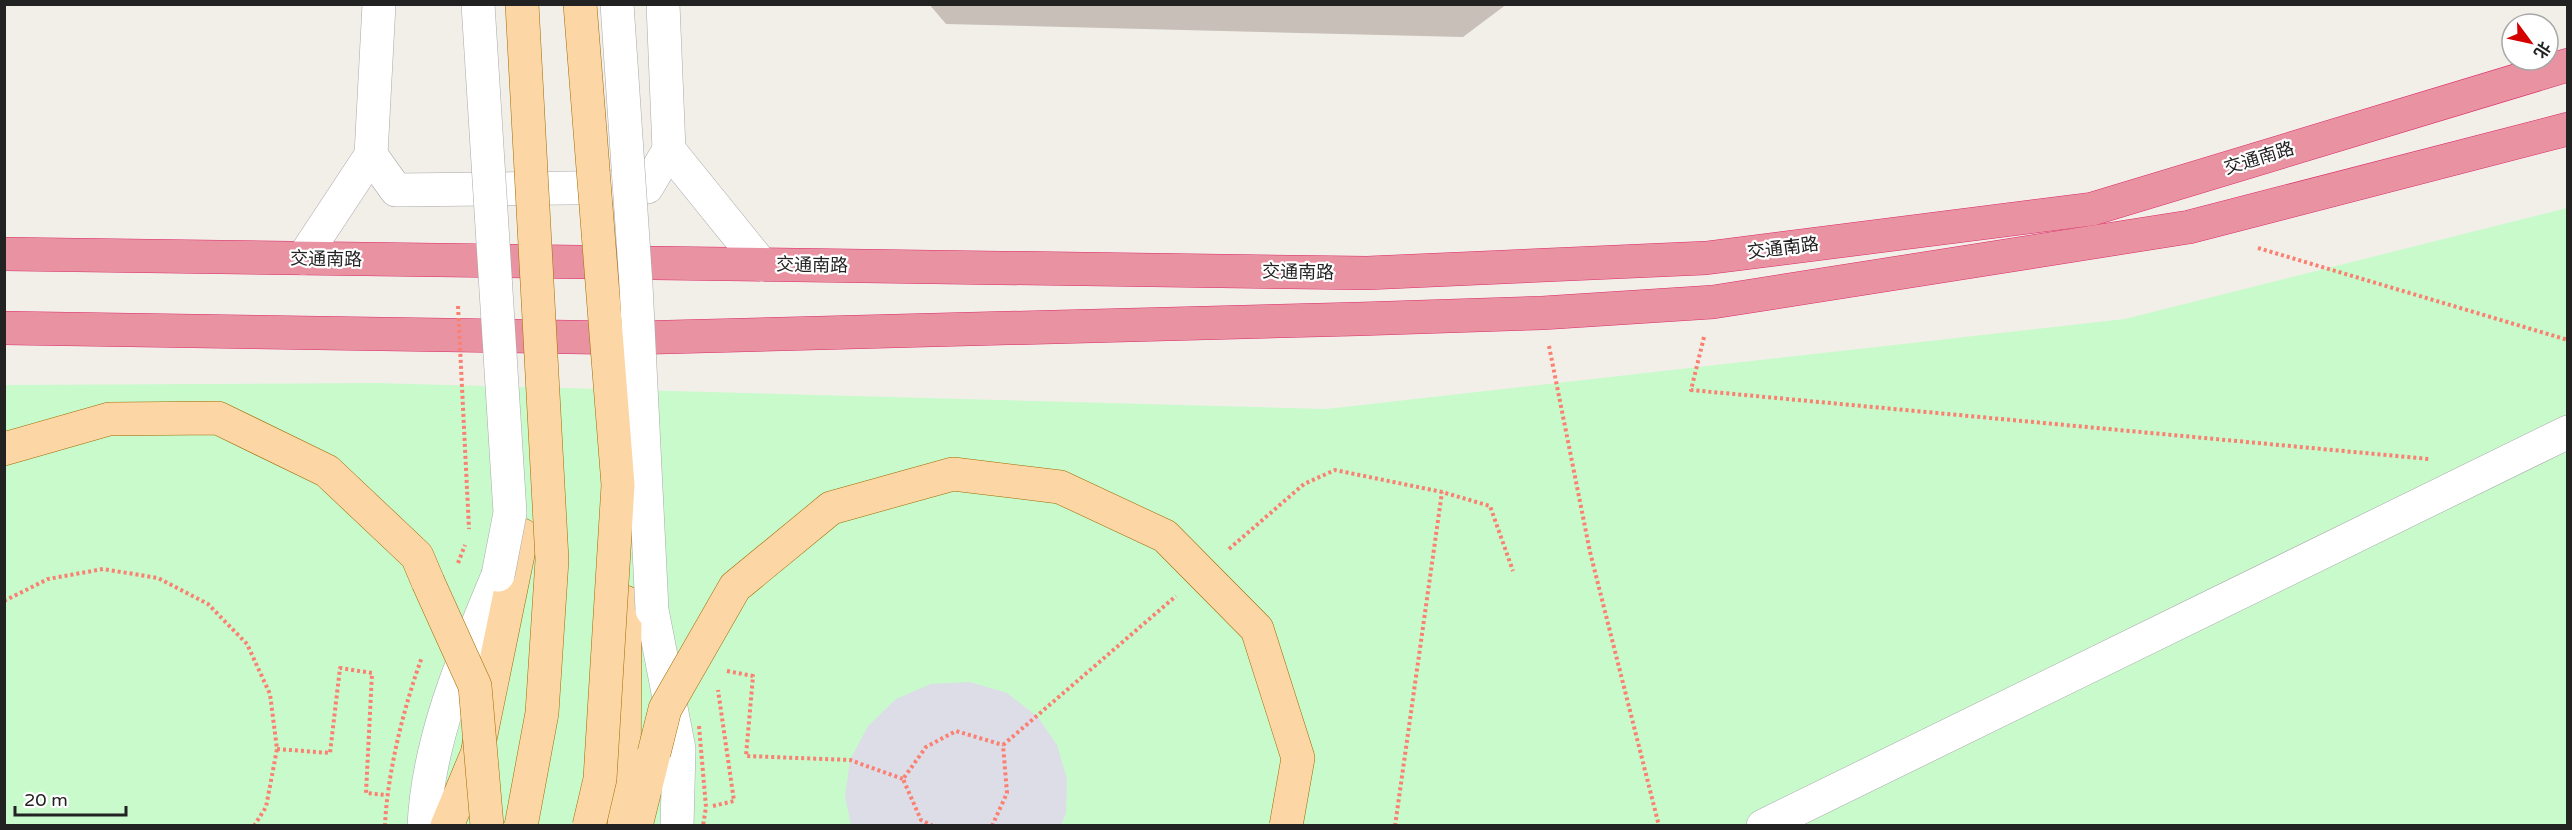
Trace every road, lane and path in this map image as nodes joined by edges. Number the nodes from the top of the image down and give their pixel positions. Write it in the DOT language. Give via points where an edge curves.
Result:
graph roads {
  1 [pos="379,4"];
  2 [pos="478,4"];
  3 [pos="522,4"];
  4 [pos="580,4"];
  5 [pos="617,4"];
  6 [pos="663,4"];
  7 [pos="2568,65"];
  8 [pos="2568,129"];
  9 [pos="669,150"];
  10 [pos="371,155"];
  11 [pos="2247,244"];
  12 [pos="4,254"];
  13 [pos="303,258"];
  14 [pos="762,265"];
  15 [pos="458,299"];
  16 [pos="1713,302"];
  17 [pos="1542,313"];
  18 [pos="4,328"];
  19 [pos="508,336"];
  20 [pos="629,338"];
  21 [pos="2568,340"];
  22 [pos="2568,432"];
  23 [pos="4,449"];
  24 [pos="2440,460"];
  25 [pos="1442,492"];
  26 [pos="1224,554"];
  27 [pos="456,568"];
  28 [pos="1513,571"];
  29 [pos="1180,592"];
  30 [pos="4,602"];
  31 [pos="423,654"];
  32 [pos="724,670"];
  33 [pos="716,680"];
  34 [pos="1003,745"];
  35 [pos="278,749"];
  36 [pos="903,779"];
  37 [pos="386,795"];
  38 [pos="706,807"];
  39 [pos="254,825"];
  40 [pos="385,825"];
  41 [pos="424,825"];
  42 [pos="447,825"];
  43 [pos="487,825"];
  44 [pos="520,825"];
  45 [pos="589,825"];
  46 [pos="624,825"];
  47 [pos="636,825"];
  48 [pos="677,825"];
  49 [pos="933,825"];
  50 [pos="992,825"];
  51 [pos="1286,825"];
  52 [pos="1395,825"];
  53 [pos="1659,825"];
  54 [pos="1763,825"];
  1 -- 10 [label="street"];
  2 -- 41 [label="street, bridge" via="510,513 498,575 452,687"];
  3 -- 44 [label="main road, bridge" via="552,560 542,712"];
  4 -- 45 [label="main road, bridge" via="618,485 600,779"];
  5 -- 48 [label="street, bridge" via="652,610 679,749"];
  6 -- 9 [label="street"];
  7 -- 14 [label="highway, 交通南路" via="2092,209 1706,258 1367,273"];
  8 -- 16 [label="highway" via="2189,227"];
  9 -- 10 [label="street" via="647,187 396,190"];
  9 -- 14 [label="street"];
  10 -- 13 [label="street"];
  11 -- 21 [label="path"];
  12 -- 13 [label="highway, 交通南路"];
  13 -- 14 [label="highway, 交通南路"];
  15 -- 27 [label="path, bridge" via="469,535"];
  16 -- 17 [label="highway"];
  16 -- 24 [label="path" via="1691,390"];
  17 -- 20 [label="highway"];
  17 -- 53 [label="path" via="1590,552"];
  18 -- 19 [label="highway"];
  19 -- 20 [label="highway"];
  19 -- 42 [label="main road" via="526,515 477,754"];
  20 -- 46 [label="main road"];
  22 -- 54 [label="street"];
  23 -- 43 [label="main road, bridge" via="108,419 218,418 327,471 417,556 475,686"];
  25 -- 26 [label="path" via="1335,470 1304,484"];
  25 -- 28 [label="path" via="1490,506"];
  25 -- 52 [label="path"];
  29 -- 34 [label="path"];
  30 -- 35 [label="path" via="48,579 103,569 158,578 208,604 247,644 270,694"];
  31 -- 37 [label="path, bridge"];
  32 -- 36 [label="path" via="753,676 746,756 850,760"];
  33 -- 38 [label="path" via="734,801"];
  34 -- 36 [label="path" via="956,731 926,747"];
  34 -- 50 [label="path" via="1007,793"];
  35 -- 37 [label="path" via="330,753 340,668 372,673 366,793"];
  35 -- 39 [label="path" via="266,807"];
  36 -- 49 [label="path" via="921,820"];
  37 -- 40 [label="path, bridge"];
  47 -- 51 [label="main road, bridge" via="665,709 735,587 831,508 953,474 1059,487 1165,536 1257,629 1298,758"];
}
